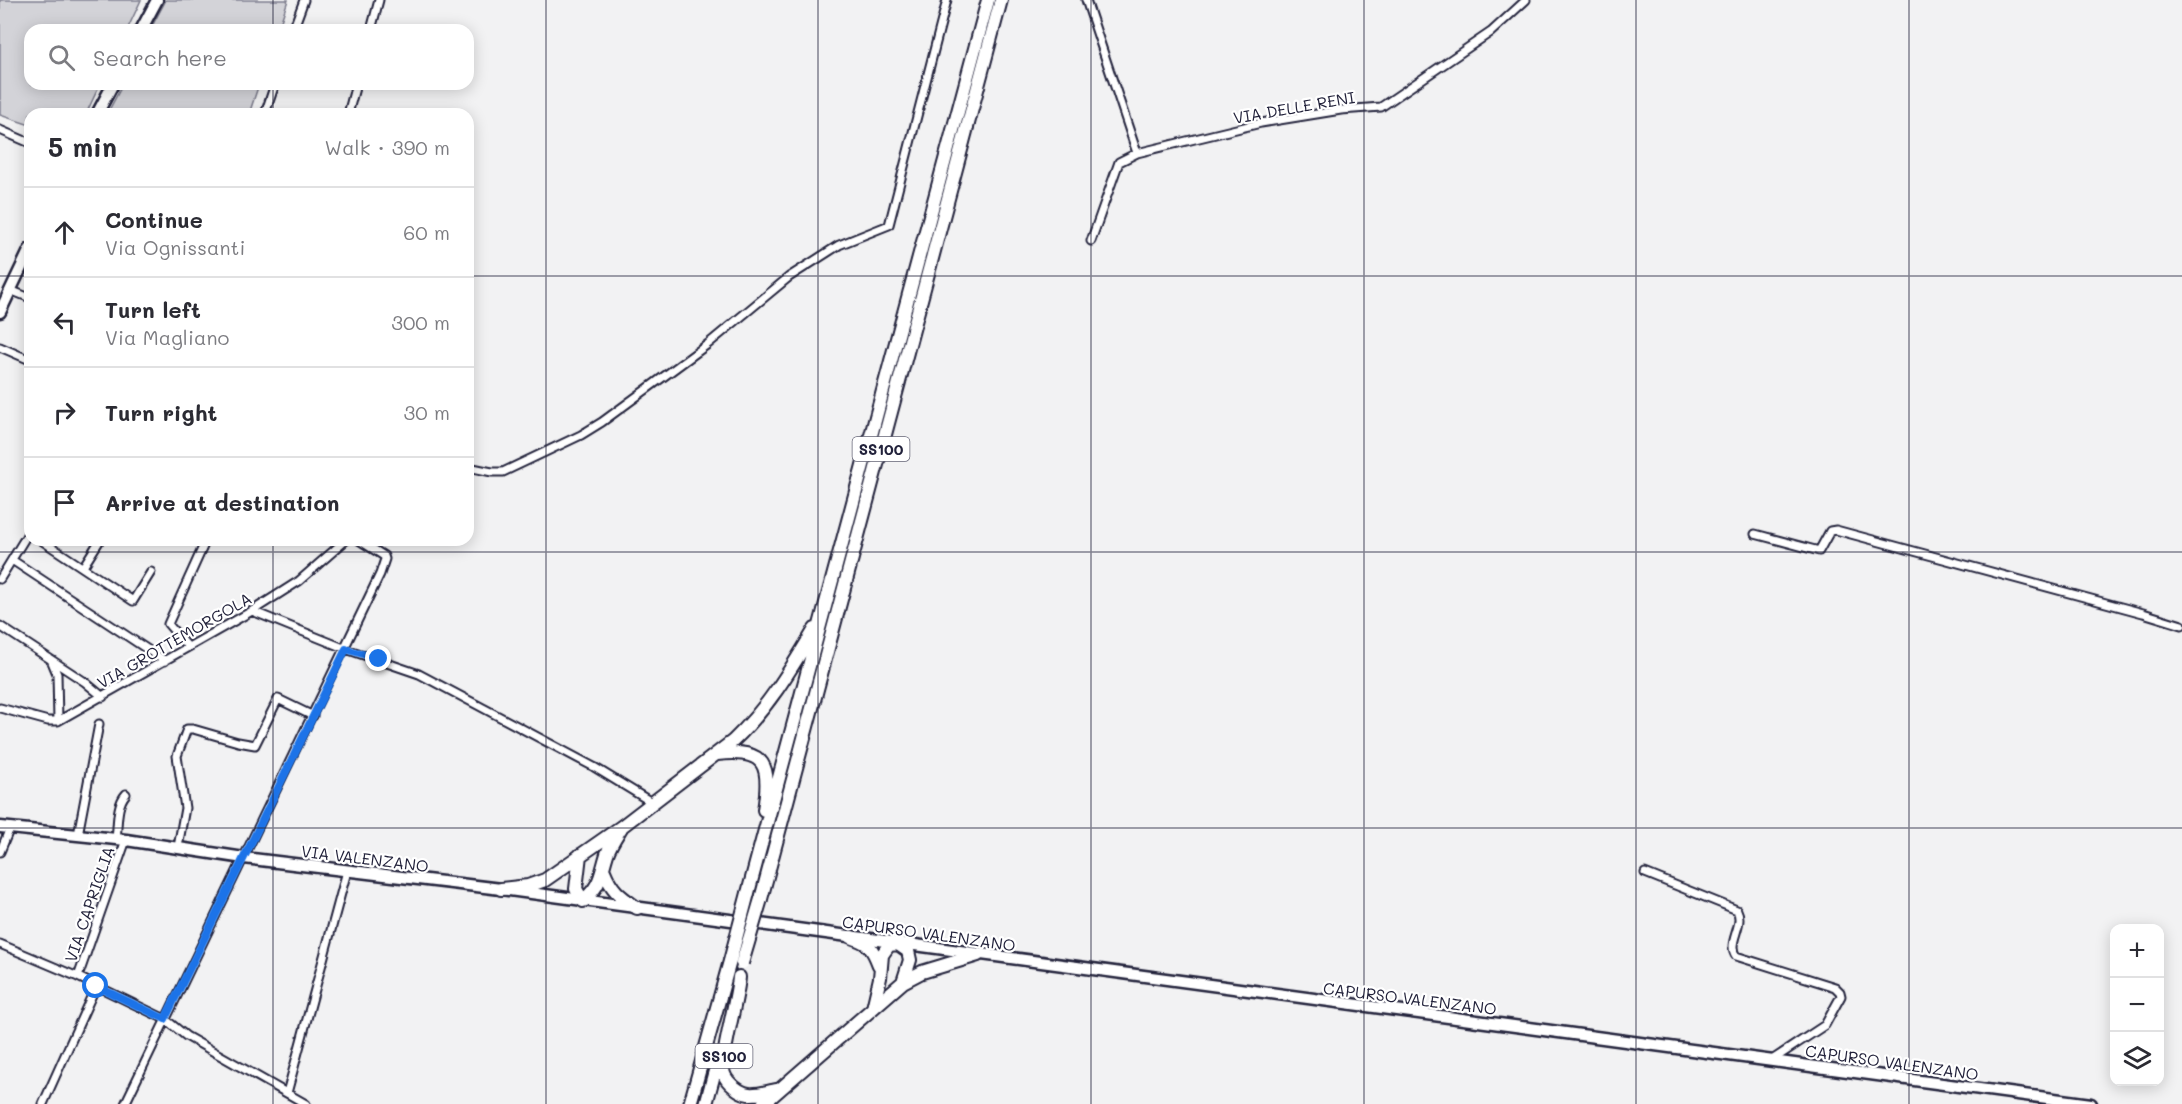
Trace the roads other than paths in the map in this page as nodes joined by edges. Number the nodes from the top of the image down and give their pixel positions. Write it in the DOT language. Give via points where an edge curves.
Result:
graph roads {
  1 [pos="157,0"];
  2 [pos="304,0"];
  3 [pos="379,0"];
  4 [pos="947,0"];
  5 [pos="988,0"];
  6 [pos="1001,0"];
  7 [pos="1086,0"];
  8 [pos="1526,0"];
  9 [pos="144,24"];
  10 [pos="295,24"];
  11 [pos="373,24"];
  12 [pos="109,90"];
  13 [pos="273,90"];
  14 [pos="354,90"];
  15 [pos="100,108"];
  16 [pos="267,108"];
  17 [pos="350,108"];
  18 [pos="0,130"];
  19 [pos="24,140"];
  20 [pos="1137,153"];
  21 [pos="1091,241"];
  22 [pos="24,261"];
  23 [pos="10,290"];
  24 [pos="24,296"];
  25 [pos="0,312"];
  26 [pos="0,347"];
  27 [pos="24,357"];
  28 [pos="474,468"];
  29 [pos="1755,534"];
  30 [pos="24,541"];
  31 [pos="50,546"];
  32 [pos="96,546"];
  33 [pos="203,546"];
  34 [pos="339,546"];
  35 [pos="369,546"];
  36 [pos="12,560"];
  37 [pos="83,567"];
  38 [pos="151,572"];
  39 [pos="0,579"];
  40 [pos="252,611"];
  41 [pos="824,615"];
  42 [pos="2182,625"];
  43 [pos="0,626"];
  44 [pos="188,647"];
  45 [pos="346,649"];
  46 [pos="52,660"];
  47 [pos="165,661"];
  48 [pos="103,697"];
  49 [pos="0,708"];
  50 [pos="313,716"];
  51 [pos="58,721"];
  52 [pos="99,724"];
  53 [pos="716,754"];
  54 [pos="126,794"];
  55 [pos="653,802"];
  56 [pos="621,827"];
  57 [pos="5,828"];
  58 [pos="78,835"];
  59 [pos="121,839"];
  60 [pos="178,848"];
  61 [pos="0,852"];
  62 [pos="580,855"];
  63 [pos="244,858"];
  64 [pos="756,863"];
  65 [pos="347,871"];
  66 [pos="604,871"];
  67 [pos="1645,873"];
  68 [pos="501,889"];
  69 [pos="583,901"];
  70 [pos="637,908"];
  71 [pos="726,921"];
  72 [pos="850,937"];
  73 [pos="898,944"];
  74 [pos="1,946"];
  75 [pos="978,955"];
  76 [pos="736,962"];
  77 [pos="880,966"];
  78 [pos="78,977"];
  79 [pos="739,977"];
  80 [pos="903,982"];
  81 [pos="96,986"];
  82 [pos="873,1009"];
  83 [pos="165,1019"];
  84 [pos="1772,1060"];
  85 [pos="777,1090"];
  86 [pos="287,1093"];
  87 [pos="43,1104"];
  88 [pos="125,1104"];
  89 [pos="306,1104"];
  90 [pos="690,1104"];
  91 [pos="706,1104"];
  92 [pos="763,1104"];
  93 [pos="2091,1104"];
  1 -- 9 [label="street"];
  2 -- 10 [label="street"];
  3 -- 11 [label="street"];
  4 -- 28 [label="street" via="889,225 839,246 789,276 708,344 581,435 511,469 492,472"];
  5 -- 41 [label="highway, SS100"];
  6 -- 76 [label="highway, SS100, bridge" via="761,899"];
  7 -- 20 [label="street"];
  8 -- 20 [label="street, VIA DELLE RENI" via="1491,32 1381,107 1261,123"];
  12 -- 15 [label="street"];
  13 -- 16 [label="street"];
  14 -- 17 [label="street"];
  18 -- 19 [label="street"];
  20 -- 21 [label="street, VIA DELLE RENI" via="1119,162"];
  22 -- 23 [label="street"];
  23 -- 24 [label="street"];
  23 -- 25 [label="street"];
  26 -- 27 [label="street"];
  29 -- 42 [label="street" via="1819,552 1830,531 1836,530"];
  30 -- 36 [label="street"];
  31 -- 37 [label="street"];
  32 -- 37 [label="street"];
  33 -- 44 [label="street" via="168,624"];
  34 -- 40 [label="street, VIA GROTTEMORGOLA" via="299,581"];
  35 -- 45 [label="street" via="385,559"];
  36 -- 39 [label="street"];
  36 -- 47 [label="street"];
  37 -- 38 [label="street" via="133,601"];
  40 -- 44 [label="street, VIA GROTTEMORGOLA"];
  40 -- 45 [label="street"];
  41 -- 53 [label="highway, SS100" via="776,693 750,725"];
  41 -- 64 [label="highway, SS100"];
  43 -- 46 [label="street"];
  44 -- 47 [label="street, VIA GROTTEMORGOLA"];
  45 -- 50 [label="street"];
  45 -- 55 [label="street" via="419,674"];
  46 -- 48 [label="street"];
  46 -- 51 [label="street" via="57,674"];
  47 -- 48 [label="street, VIA GROTTEMORGOLA"];
  48 -- 51 [label="street, VIA GROTTEMORGOLA"];
  49 -- 51 [label="street"];
  50 -- 60 [label="street" via="278,699 255,746 187,729 177,756 185,808"];
  50 -- 63 [label="street"];
  52 -- 58 [label="street"];
  53 -- 55 [label="highway, SS100"];
  53 -- 64 [label="highway" via="751,755 762,762 767,773"];
  54 -- 59 [label="street, VIA CAPRIGLIA" via="119,812"];
  55 -- 56 [label="highway, SS100"];
  56 -- 62 [label="highway, SS100"];
  56 -- 66 [label="highway, SS100" via="606,856"];
  57 -- 58 [label="street, VIA VALENZANO"];
  57 -- 61 [label="street"];
  58 -- 59 [label="street, VIA VALENZANO"];
  59 -- 60 [label="street, VIA VALENZANO"];
  59 -- 78 [label="street, VIA CAPRIGLIA"];
  60 -- 63 [label="street, VIA VALENZANO"];
  62 -- 68 [label="highway, SS100" via="545,880"];
  62 -- 69 [label="highway" via="576,889"];
  63 -- 65 [label="street, VIA VALENZANO"];
  63 -- 83 [label="street"];
  64 -- 76 [label="highway, SS100, bridge"];
  65 -- 68 [label="street, VIA VALENZANO"];
  65 -- 86 [label="street"];
  66 -- 69 [label="highway, SS100"];
  66 -- 70 [label="highway" via="618,895"];
  67 -- 84 [label="street" via="1737,910 1740,918 1733,949 1737,956 1835,987 1840,992 1825,1025"];
  68 -- 69 [label="street, VIA VALENZANO"];
  69 -- 70 [label="street, VIA VALENZANO"];
  70 -- 71 [label="street, VIA VALENZANO"];
  71 -- 72 [label="street, CAPURSO VALENZANO"];
  72 -- 73 [label="street, CAPURSO VALENZANO"];
  72 -- 77 [label="highway" via="865,942"];
  73 -- 75 [label="street, CAPURSO VALENZANO"];
  73 -- 77 [label="highway" via="889,945"];
  73 -- 80 [label="highway" via="908,951 910,960"];
  74 -- 78 [label="street"];
  75 -- 80 [label="highway"];
  75 -- 84 [label="street, CAPURSO VALENZANO"];
  76 -- 79 [label="highway, SS100"];
  76 -- 90 [label="highway, SS100"];
  77 -- 82 [label="highway"];
  78 -- 81 [label="street"];
  79 -- 85 [label="highway, SS100" via="724,1074 734,1087 749,1094"];
  79 -- 91 [label="highway, SS100"];
  80 -- 82 [label="highway"];
  81 -- 83 [label="street"];
  81 -- 87 [label="street"];
  82 -- 85 [label="highway"];
  83 -- 86 [label="street" via="186,1036"];
  83 -- 88 [label="street"];
  84 -- 93 [label="street, CAPURSO VALENZANO"];
  85 -- 92 [label="highway"];
  86 -- 89 [label="street"];
}
